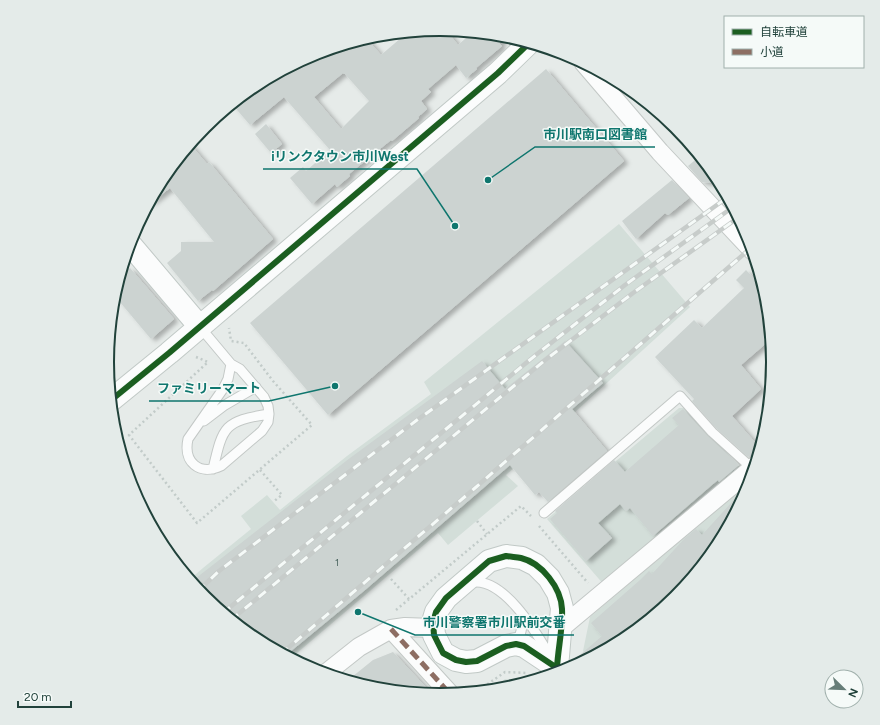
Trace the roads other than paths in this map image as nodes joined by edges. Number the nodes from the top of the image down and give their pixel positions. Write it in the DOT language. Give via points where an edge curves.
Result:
graph roads {
  1 [pos="525,47"];
  2 [pos="595,76"];
  3 [pos="743,240"];
  4 [pos="134,249"];
  5 [pos="200,327"];
  6 [pos="231,364"];
  7 [pos="256,387"];
  8 [pos="115,398"];
  9 [pos="269,414"];
  10 [pos="197,426"];
  11 [pos="750,464"];
  12 [pos="213,469"];
  13 [pos="746,474"];
  14 [pos="544,513"];
  15 [pos="460,586"];
  16 [pos="522,614"];
  17 [pos="434,628"];
  18 [pos="561,628"];
  19 [pos="391,629"];
  20 [pos="516,644"];
  21 [pos="559,666"];
  22 [pos="557,667"];
  23 [pos="556,668"];
  24 [pos="330,670"];
  25 [pos="445,689"];
  1 -- 5 [label="street" via="498,74"];
  2 -- 3 [label="street" via="660,152"];
  4 -- 5 [label="street"];
  5 -- 6 [label="lane"];
  5 -- 8 [label="street"];
  6 -- 7 [label="lane" via="240,369"];
  6 -- 10 [label="lane" via="223,389"];
  7 -- 9 [label="lane" via="264,397"];
  7 -- 10 [label="lane" via="225,405"];
  9 -- 12 [label="lane" via="268,422 262,431 221,466"];
  9 -- 12 [label="lane" via="246,418 226,429"];
  10 -- 12 [label="lane" via="188,439 188,458 195,466"];
  11 -- 14 [label="lane" via="712,432 680,396"];
  13 -- 18 [label="street"];
  15 -- 16 [label="lane" via="472,582 485,583 506,596"];
  15 -- 17 [label="street" via="446,598 436,612"];
  15 -- 18 [label="street" via="489,562 506,556 522,558 536,565 550,578 562,608"];
  16 -- 20 [label="lane" via="522,634"];
  16 -- 22 [label="lane"];
  17 -- 19 [label="street"];
  17 -- 20 [label="street" via="434,635 443,652 456,660 466,662 477,661 506,646"];
  18 -- 21 [label="street"];
  19 -- 24 [label="street" via="359,646"];
  19 -- 25 [label="street"];
  20 -- 23 [label="street" via="524,646"];
}
